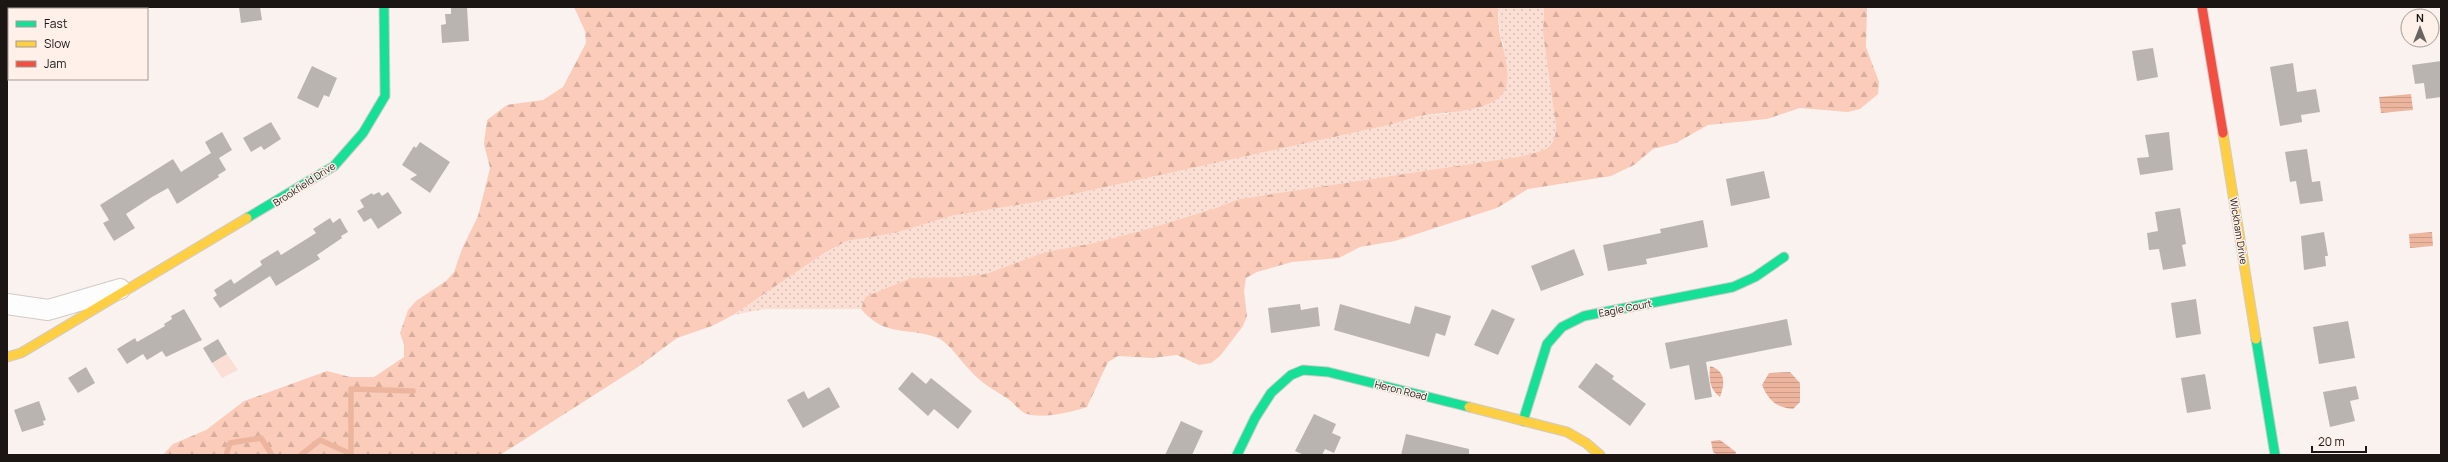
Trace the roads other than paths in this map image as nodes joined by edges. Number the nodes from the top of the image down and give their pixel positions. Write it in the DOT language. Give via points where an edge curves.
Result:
graph roads {
  1 [pos="384,7"];
  2 [pos="2202,7"];
  3 [pos="1784,257"];
  4 [pos="144,281"];
  5 [pos="7,304"];
  6 [pos="7,357"];
  7 [pos="1523,421"];
  8 [pos="1237,455"];
  9 [pos="1600,455"];
  10 [pos="2275,455"];
  1 -- 4 [label="street, Brookfield Drive" via="385,96 354,144 334,166"];
  2 -- 10 [label="street, Wickham Drive"];
  3 -- 7 [label="street, Eagle Court" via="1733,287 1584,316 1562,326 1547,344"];
  4 -- 5 [label="street, Brookfield Drive" via="48,310"];
  4 -- 6 [label="street, Brookfield Drive" via="21,353"];
  7 -- 8 [label="street, Heron Road" via="1328,372 1303,370 1280,382 1258,409"];
  7 -- 9 [label="street, Heron Road" via="1567,432"];
}
